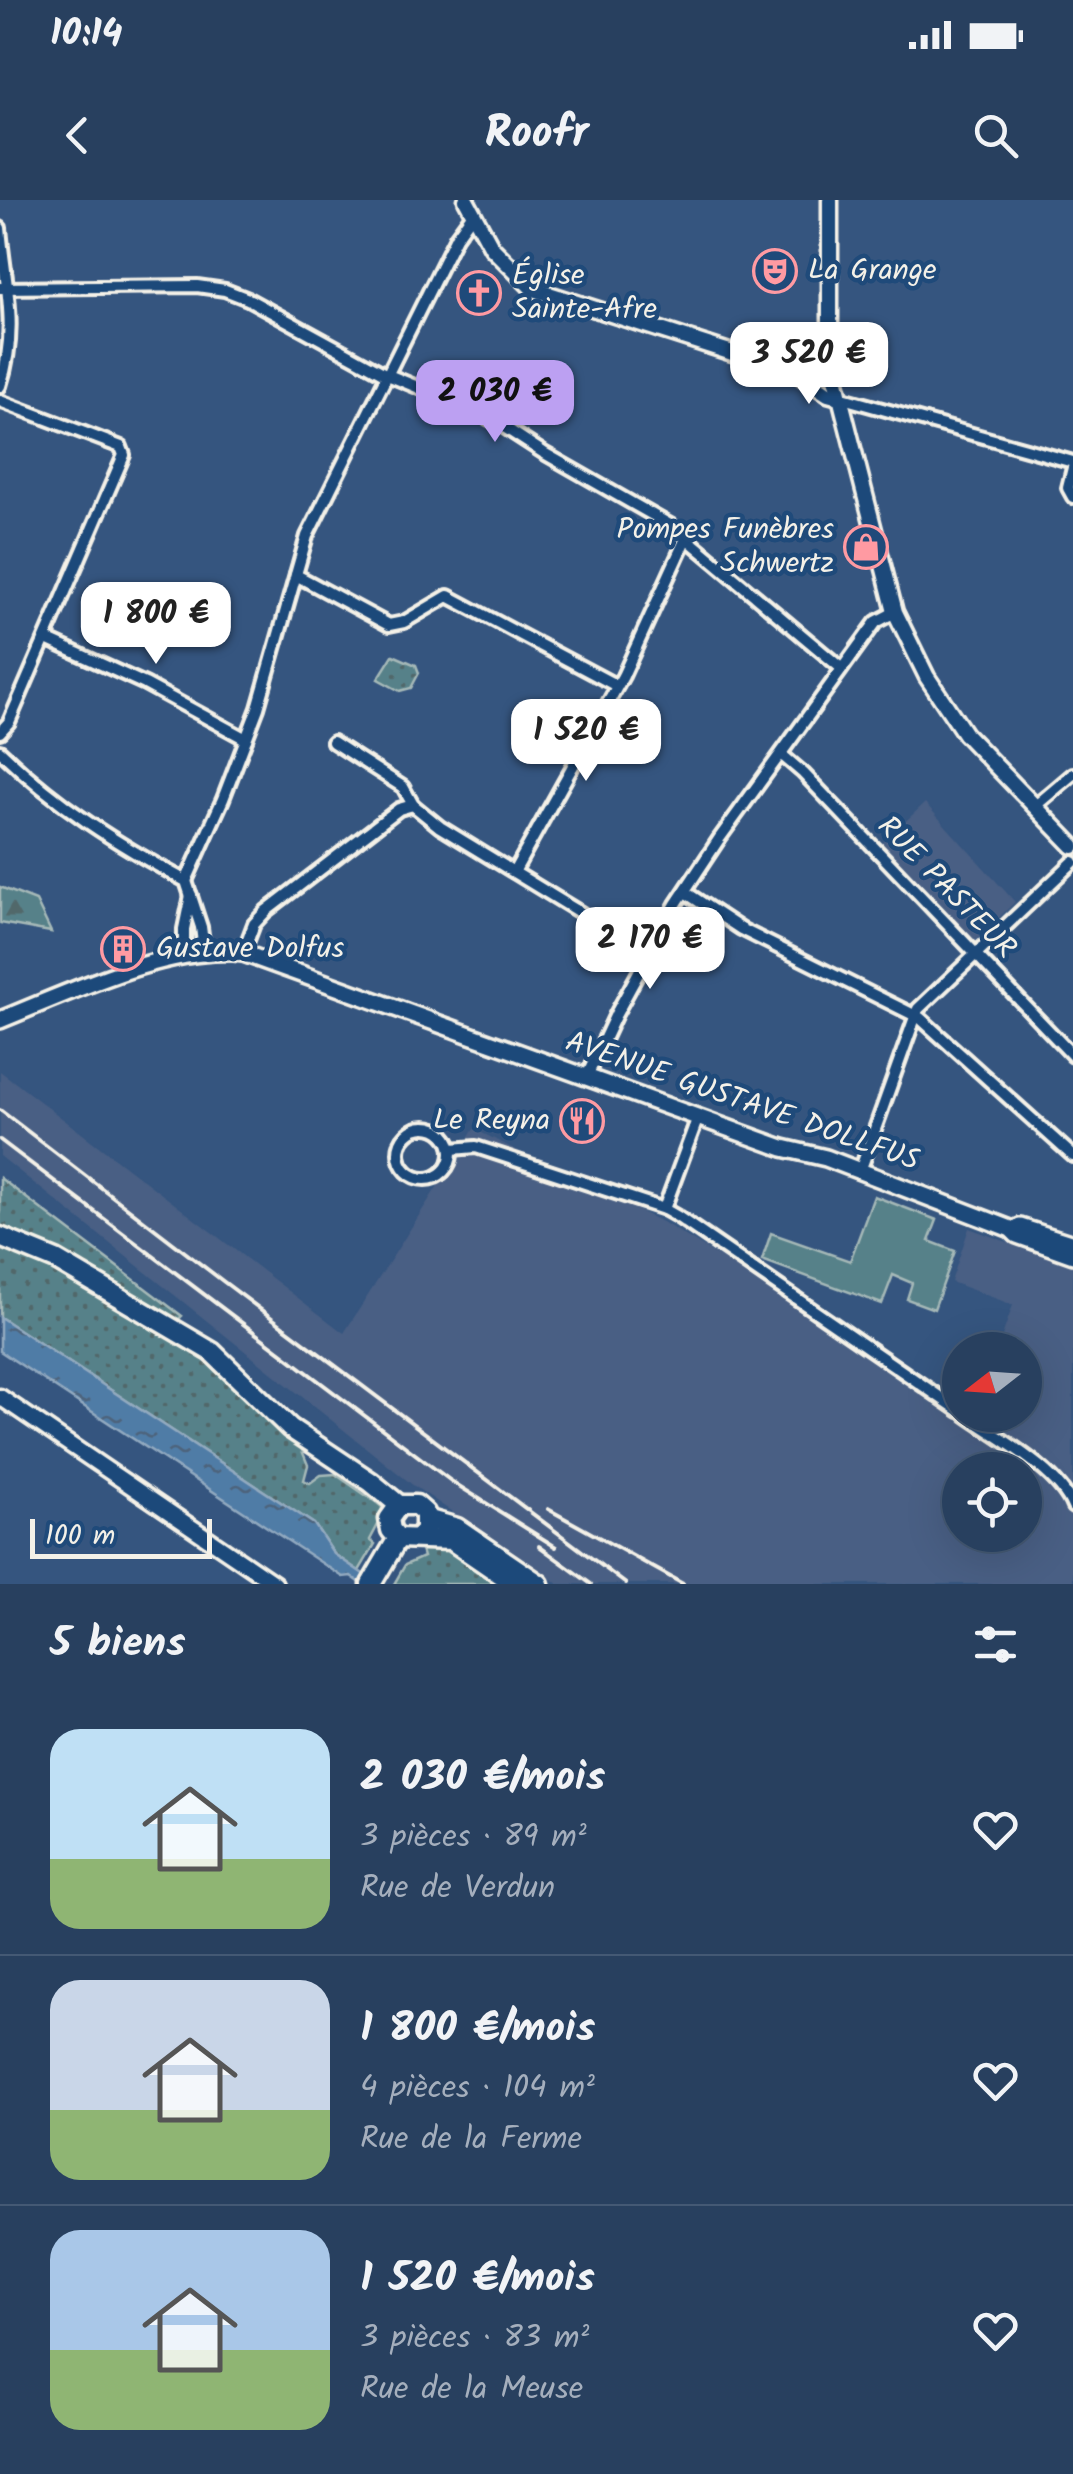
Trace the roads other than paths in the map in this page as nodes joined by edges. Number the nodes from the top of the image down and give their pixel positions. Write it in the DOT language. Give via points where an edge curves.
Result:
graph roads {
  1 [pos="466,200"];
  2 [pos="830,200"];
  3 [pos="472,215"];
  4 [pos="0,228"];
  5 [pos="4,288"];
  6 [pos="830,358"];
  7 [pos="798,374"];
  8 [pos="389,375"];
  9 [pos="0,386"];
  10 [pos="839,397"];
  11 [pos="0,401"];
  12 [pos="1073,465"];
  13 [pos="1073,497"];
  14 [pos="686,538"];
  15 [pos="296,576"];
  16 [pos="895,612"];
  17 [pos="46,639"];
  18 [pos="841,668"];
  19 [pos="617,686"];
  20 [pos="0,732"];
  21 [pos="246,739"];
  22 [pos="333,742"];
  23 [pos="0,751"];
  24 [pos="782,755"];
  25 [pos="1073,774"];
  26 [pos="413,805"];
  27 [pos="1034,807"];
  28 [pos="1073,846"];
  29 [pos="1073,862"];
  30 [pos="514,872"];
  31 [pos="186,881"];
  32 [pos="685,892"];
  33 [pos="191,894"];
  34 [pos="204,950"];
  35 [pos="243,952"];
  36 [pos="974,953"];
  37 [pos="184,954"];
  38 [pos="648,954"];
  39 [pos="915,1016"];
  40 [pos="0,1020"];
  41 [pos="1073,1056"];
  42 [pos="588,1076"];
  43 [pos="698,1117"];
  44 [pos="452,1149"];
  45 [pos="1073,1156"];
  46 [pos="860,1171"];
  47 [pos="664,1210"];
  48 [pos="1012,1229"];
  49 [pos="0,1237"];
  50 [pos="1072,1244"];
  51 [pos="0,1397"];
  52 [pos="942,1399"];
  53 [pos="990,1432"];
  54 [pos="399,1505"];
  55 [pos="1073,1507"];
  56 [pos="426,1518"];
  57 [pos="408,1538"];
  58 [pos="372,1581"];
  59 [pos="272,1583"];
  60 [pos="515,1584"];
  61 [pos="539,1584"];
  1 -- 3 [label="street"];
  2 -- 6 [label="street"];
  3 -- 7 [label="street" via="508,266 545,295"];
  3 -- 8 [label="street"];
  4 -- 5 [label="street"];
  5 -- 8 [label="street" via="225,290"];
  5 -- 9 [label="street" via="11,346"];
  6 -- 7 [label="street"];
  6 -- 10 [label="street"];
  7 -- 10 [label="street"];
  8 -- 14 [label="street" via="501,424"];
  8 -- 15 [label="street" via="307,536"];
  10 -- 12 [label="street"];
  10 -- 16 [label="street"];
  11 -- 17 [label="street" via="121,447 124,455"];
  12 -- 13 [label="street"];
  14 -- 18 [label="street"];
  14 -- 19 [label="street"];
  15 -- 19 [label="street" via="389,625 448,596"];
  15 -- 21 [label="street"];
  16 -- 18 [label="street" via="876,622"];
  16 -- 27 [label="street" via="951,714"];
  17 -- 20 [label="street"];
  17 -- 21 [label="street"];
  18 -- 24 [label="street"];
  19 -- 30 [label="street"];
  21 -- 31 [label="street"];
  22 -- 26 [label="street" via="403,787"];
  23 -- 31 [label="street" via="136,856"];
  24 -- 32 [label="street"];
  24 -- 36 [label="street, RUE PASTEUR"];
  25 -- 27 [label="street"];
  26 -- 30 [label="street"];
  26 -- 35 [label="street" via="266,911"];
  27 -- 28 [label="street"];
  29 -- 36 [label="street"];
  30 -- 38 [label="street"];
  31 -- 33 [label="street"];
  32 -- 38 [label="street"];
  32 -- 39 [label="street" via="741,929"];
  33 -- 34 [label="street"];
  33 -- 37 [label="street"];
  34 -- 35 [label="main road, AVENUE GUSTAVE DOLLFUS"];
  34 -- 37 [label="main road, AVENUE GUSTAVE DOLLFUS"];
  35 -- 42 [label="main road, AVENUE GUSTAVE DOLLFUS"];
  36 -- 39 [label="street"];
  36 -- 41 [label="street, RUE PASTEUR"];
  37 -- 40 [label="main road, AVENUE GUSTAVE DOLLFUS"];
  38 -- 42 [label="street"];
  39 -- 45 [label="street"];
  39 -- 46 [label="street"];
  42 -- 43 [label="main road, AVENUE GUSTAVE DOLLFUS"];
  43 -- 46 [label="main road, AVENUE GUSTAVE DOLLFUS"];
  43 -- 47 [label="street"];
  44 -- 44 [label="street" via="439,1130 424,1127 404,1138 399,1158 410,1175 430,1180 447,1169"];
  44 -- 47 [label="street" via="476,1146"];
  46 -- 48 [label="main road, AVENUE GUSTAVE DOLLFUS"];
  47 -- 52 [label="street"];
  48 -- 50 [label="main road, AVENUE GUSTAVE DOLLFUS"];
  48 -- 50 [label="main road, AVENUE GUSTAVE DOLLFUS" via="1046,1245"];
  49 -- 54 [label="main road" via="56,1260 212,1352 290,1428"];
  51 -- 59 [label="street"];
  53 -- 55 [label="street" via="1043,1470"];
  54 -- 56 [label="main road" via="416,1505"];
  54 -- 57 [label="main road" via="389,1519 391,1530"];
  56 -- 57 [label="main road" via="425,1530"];
  56 -- 61 [label="main road" via="457,1528"];
  57 -- 58 [label="main road"];
  57 -- 60 [label="main road" via="451,1540"];
}
